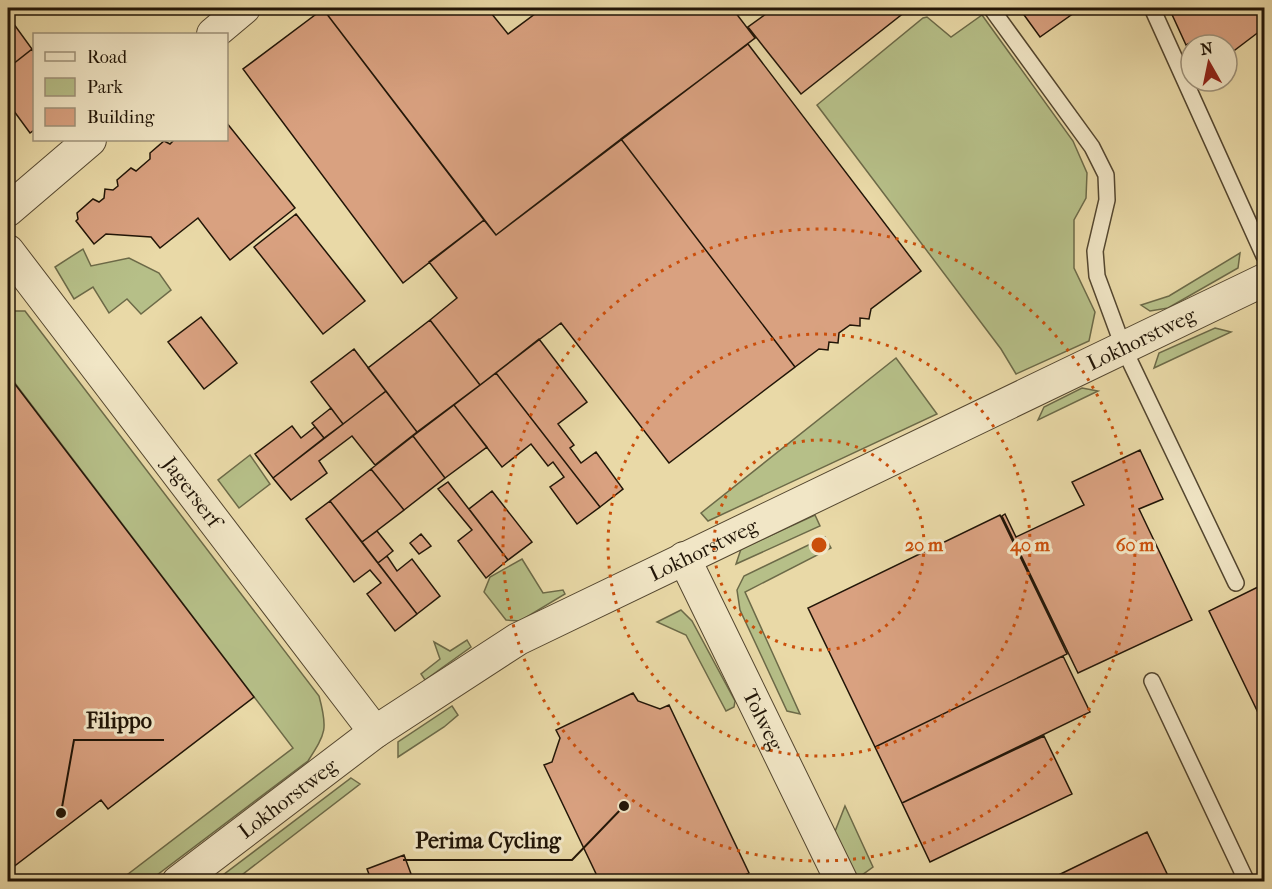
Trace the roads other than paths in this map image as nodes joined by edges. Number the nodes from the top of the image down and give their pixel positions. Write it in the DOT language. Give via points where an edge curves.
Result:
graph roads {
  1 [pos="244,8"];
  2 [pos="991,8"];
  3 [pos="1152,8"];
  4 [pos="214,33"];
  5 [pos="89,141"];
  6 [pos="8,210"];
  7 [pos="8,251"];
  8 [pos="1264,256"];
  9 [pos="1264,280"];
  10 [pos="1124,349"];
  11 [pos="684,558"];
  12 [pos="1236,583"];
  13 [pos="1152,681"];
  14 [pos="375,732"];
  15 [pos="178,882"];
  16 [pos="842,882"];
  17 [pos="1247,882"];
  1 -- 4 [label="street"];
  2 -- 10 [label="lane" via="1092,147 1106,175 1107,200 1095,251 1096,268"];
  3 -- 8 [label="lane"];
  5 -- 6 [label="street"];
  7 -- 14 [label="street, Jagerserf"];
  9 -- 10 [label="street, Lokhorstweg"];
  10 -- 11 [label="street, Lokhorstweg"];
  10 -- 12 [label="lane"];
  11 -- 14 [label="street, Lokhorstweg" via="518,639"];
  11 -- 16 [label="street, Tolweg"];
  13 -- 17 [label="lane"];
  14 -- 15 [label="street, Lokhorstweg"];
}
